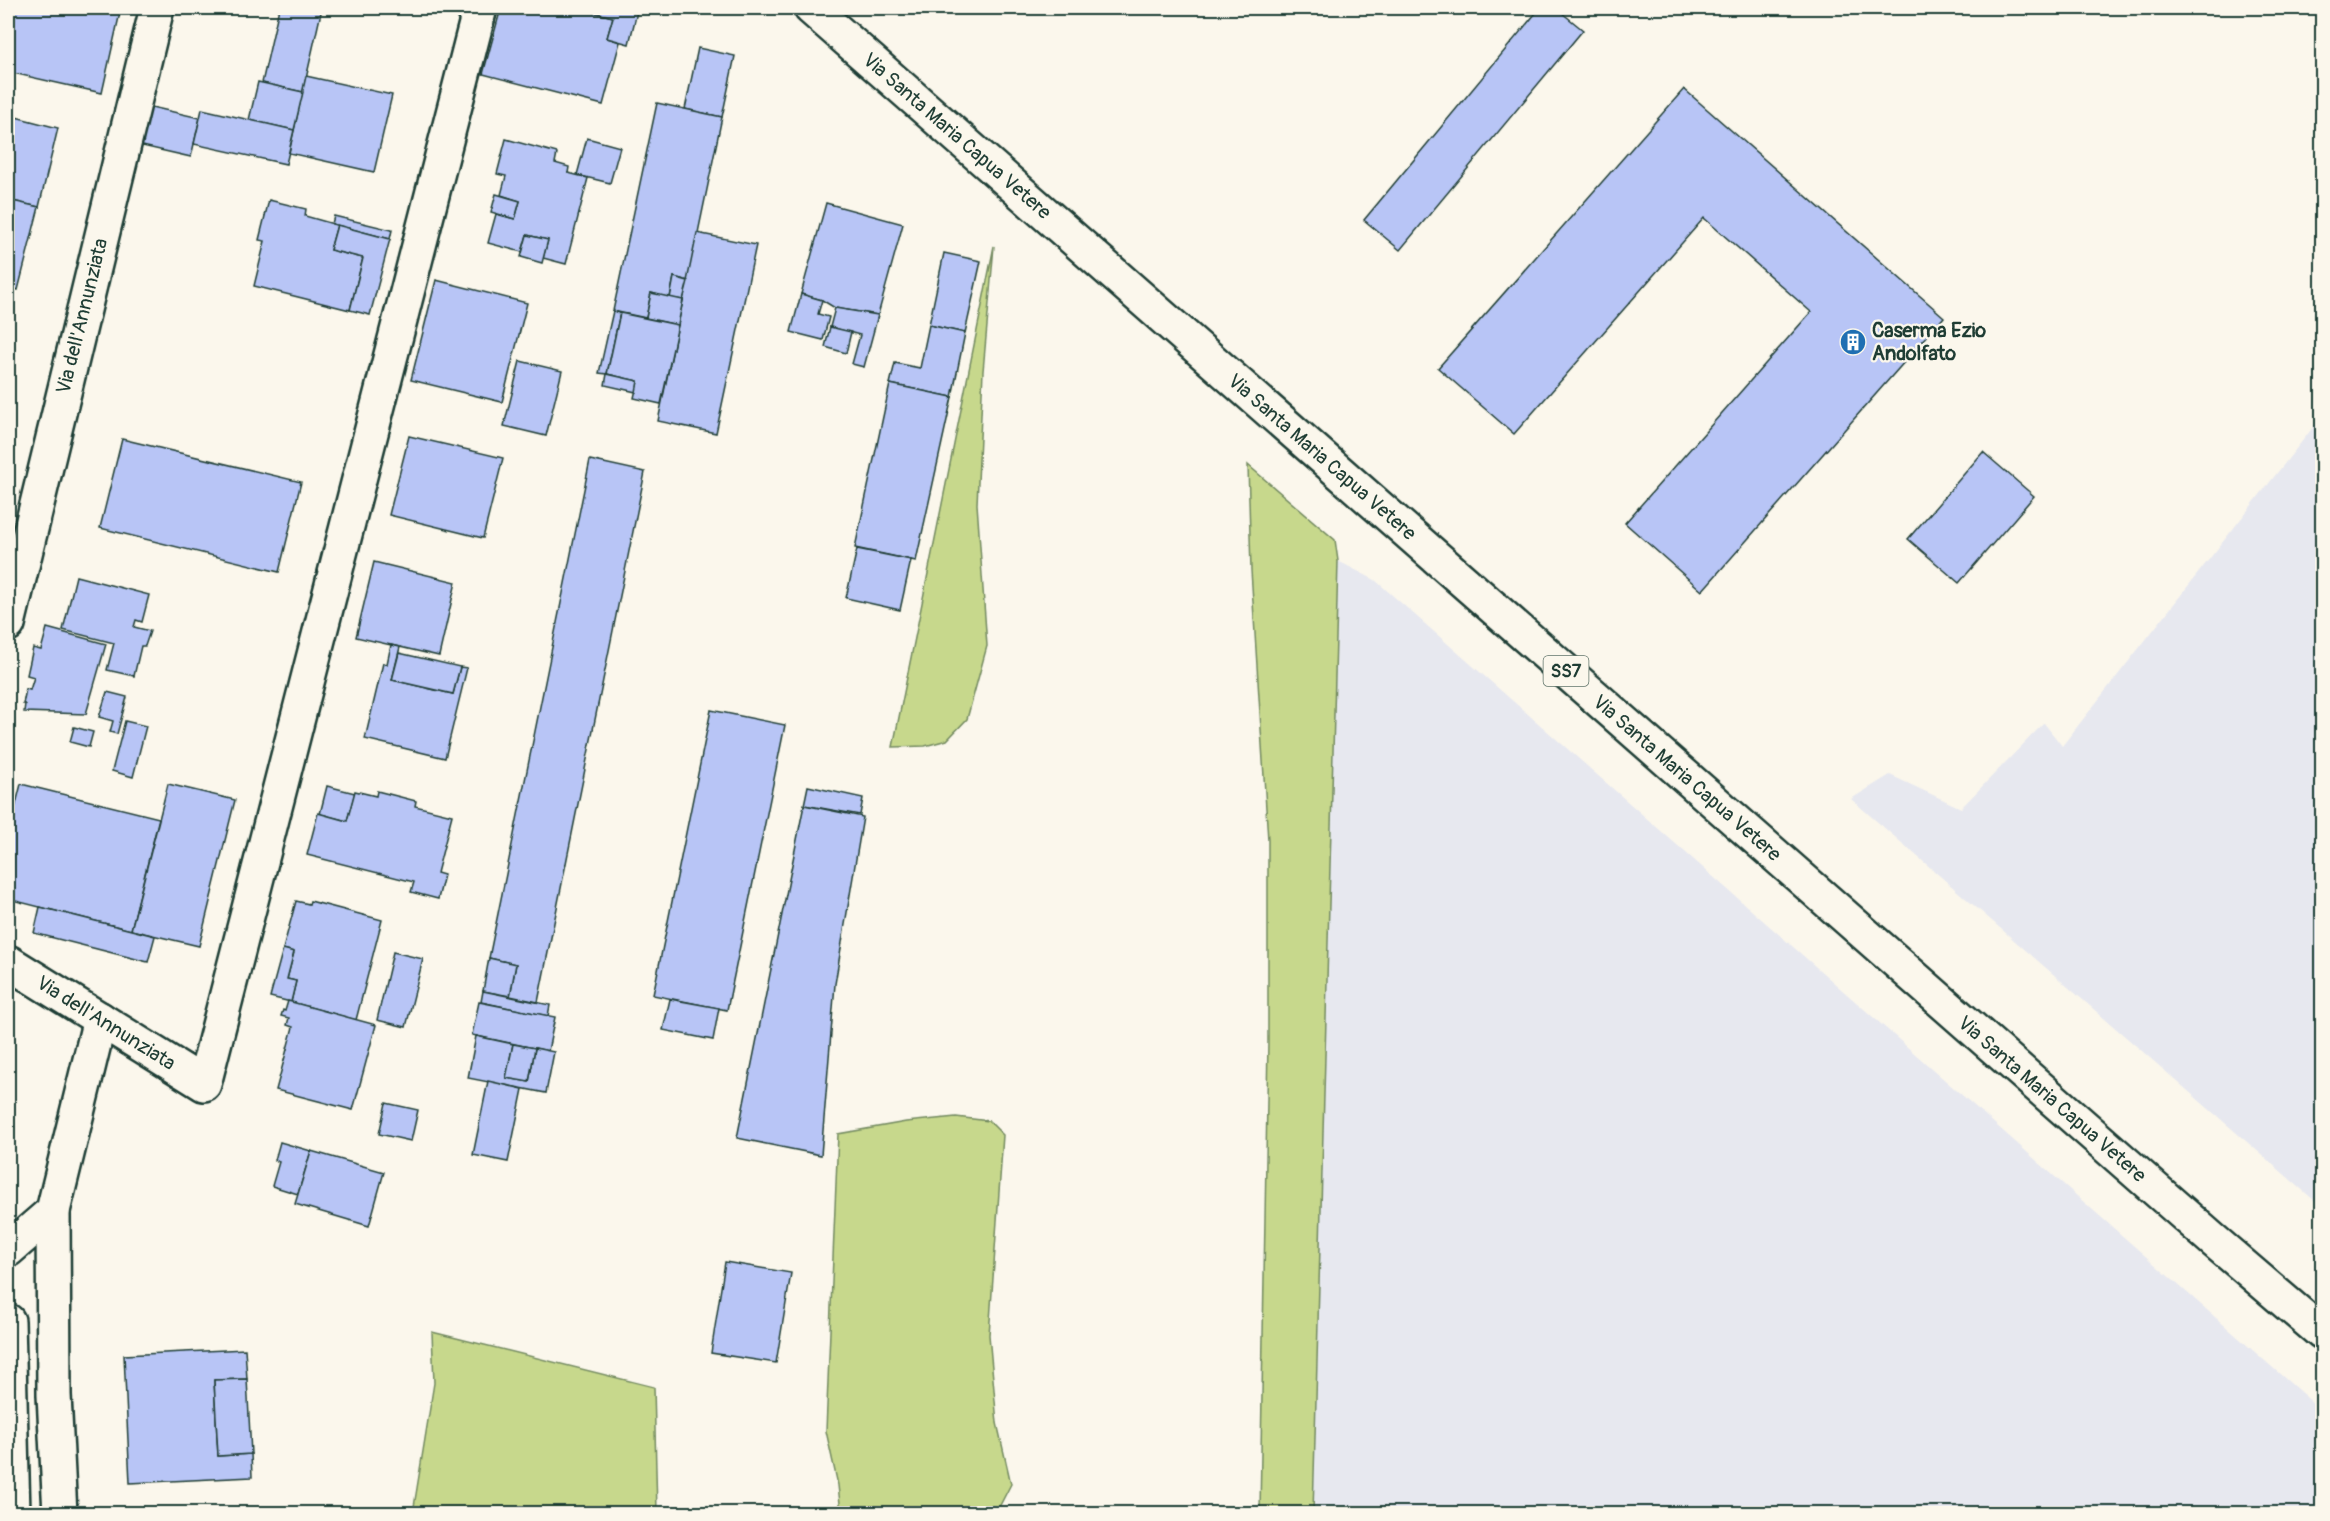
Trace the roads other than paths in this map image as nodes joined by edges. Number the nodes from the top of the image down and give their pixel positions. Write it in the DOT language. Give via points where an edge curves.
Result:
graph roads {
  1 [pos="157,8"];
  2 [pos="480,8"];
  3 [pos="811,8"];
  4 [pos="8,624"];
  5 [pos="8,962"];
  6 [pos="100,1019"];
  7 [pos="53,1211"];
  8 [pos="8,1250"];
  9 [pos="8,1321"];
  10 [pos="2322,1333"];
  11 [pos="13,1514"];
  12 [pos="60,1514"];
  1 -- 4 [label="street, Via dell'Annunziata"];
  2 -- 6 [label="street, Via dell'Annunziata" via="204,1084"];
  3 -- 10 [label="street, Via Santa Maria Capua Vetere / SS7"];
  5 -- 6 [label="street, Via dell'Annunziata"];
  6 -- 7 [label="street"];
  7 -- 8 [label="street"];
  7 -- 12 [label="street" via="54,1395"];
  9 -- 11 [label="street"];
}
